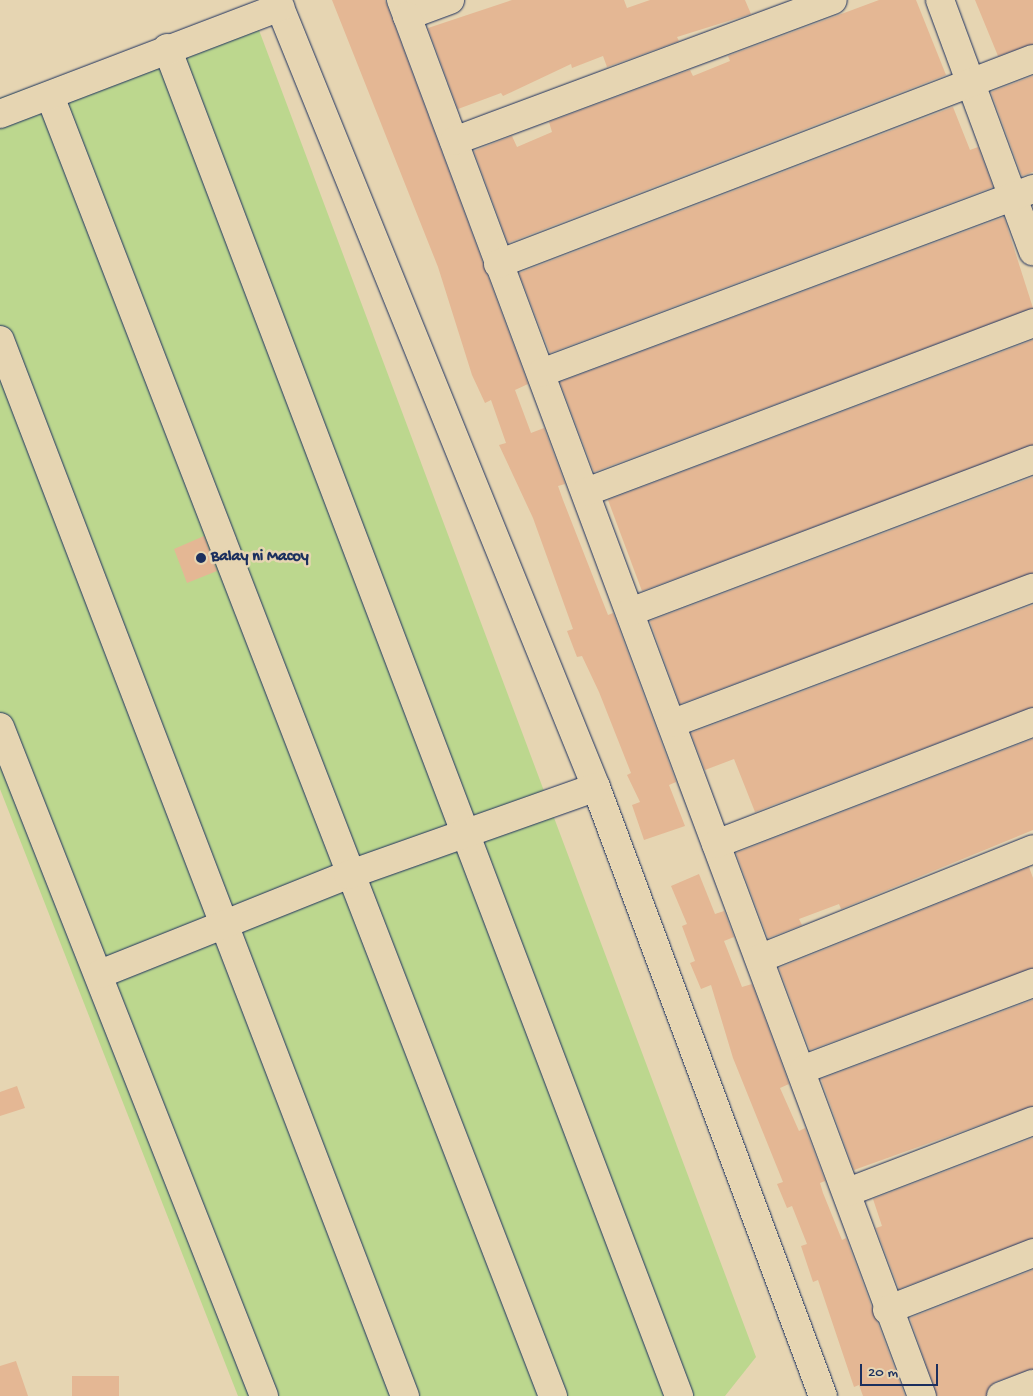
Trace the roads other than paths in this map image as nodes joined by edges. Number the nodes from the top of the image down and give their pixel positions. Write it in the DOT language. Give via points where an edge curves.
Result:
graph roads {
  1 [pos="450,0"];
  2 [pos="834,0"];
  3 [pos="940,0"];
  4 [pos="279,4"];
  5 [pos="404,8"];
  6 [pos="167,48"];
  7 [pos="1033,59"];
  8 [pos="968,83"];
  9 [pos="50,96"];
  10 [pos="0,114"];
  11 [pos="454,141"];
  12 [pos="1022,193"];
  13 [pos="1033,251"];
  14 [pos="498,264"];
  15 [pos="1033,323"];
  16 [pos="0,340"];
  17 [pos="541,373"];
  18 [pos="1033,460"];
  19 [pos="586,492"];
  20 [pos="1033,588"];
  21 [pos="630,612"];
  22 [pos="1033,722"];
  23 [pos="673,723"];
  24 [pos="0,727"];
  25 [pos="596,787"];
  26 [pos="462,833"];
  27 [pos="716,844"];
  28 [pos="1033,849"];
  29 [pos="348,875"];
  30 [pos="224,922"];
  31 [pos="761,958"];
  32 [pos="100,974"];
  33 [pos="1033,983"];
  34 [pos="804,1069"];
  35 [pos="1033,1121"];
  36 [pos="848,1192"];
  37 [pos="1033,1254"];
  38 [pos="888,1310"];
  39 [pos="1033,1384"];
  40 [pos="264,1396"];
  41 [pos="405,1396"];
  42 [pos="553,1396"];
  43 [pos="679,1396"];
  44 [pos="823,1396"];
  45 [pos="922,1396"];
  46 [pos="1001,1396"];
  1 -- 5 [label="street"];
  2 -- 11 [label="street"];
  3 -- 8 [label="street"];
  4 -- 6 [label="street"];
  4 -- 25 [label="street"];
  5 -- 11 [label="street"];
  6 -- 9 [label="street"];
  6 -- 26 [label="street"];
  7 -- 8 [label="street"];
  8 -- 12 [label="street"];
  8 -- 14 [label="street"];
  9 -- 10 [label="street"];
  9 -- 29 [label="street"];
  11 -- 14 [label="street"];
  12 -- 13 [label="street"];
  12 -- 17 [label="street"];
  14 -- 17 [label="street"];
  15 -- 19 [label="street"];
  16 -- 30 [label="street"];
  17 -- 19 [label="street"];
  18 -- 21 [label="street"];
  19 -- 21 [label="street"];
  20 -- 23 [label="street"];
  21 -- 23 [label="street"];
  22 -- 27 [label="street"];
  23 -- 27 [label="street"];
  24 -- 32 [label="street"];
  25 -- 26 [label="street"];
  25 -- 44 [label="street"];
  26 -- 29 [label="street"];
  26 -- 43 [label="street"];
  27 -- 31 [label="street"];
  28 -- 31 [label="street"];
  29 -- 30 [label="street"];
  29 -- 42 [label="street"];
  30 -- 32 [label="street"];
  30 -- 41 [label="street"];
  31 -- 34 [label="street"];
  32 -- 40 [label="street"];
  33 -- 34 [label="street"];
  34 -- 36 [label="street"];
  35 -- 36 [label="street"];
  36 -- 38 [label="street"];
  37 -- 38 [label="street"];
  38 -- 45 [label="street"];
  39 -- 46 [label="street"];
}
